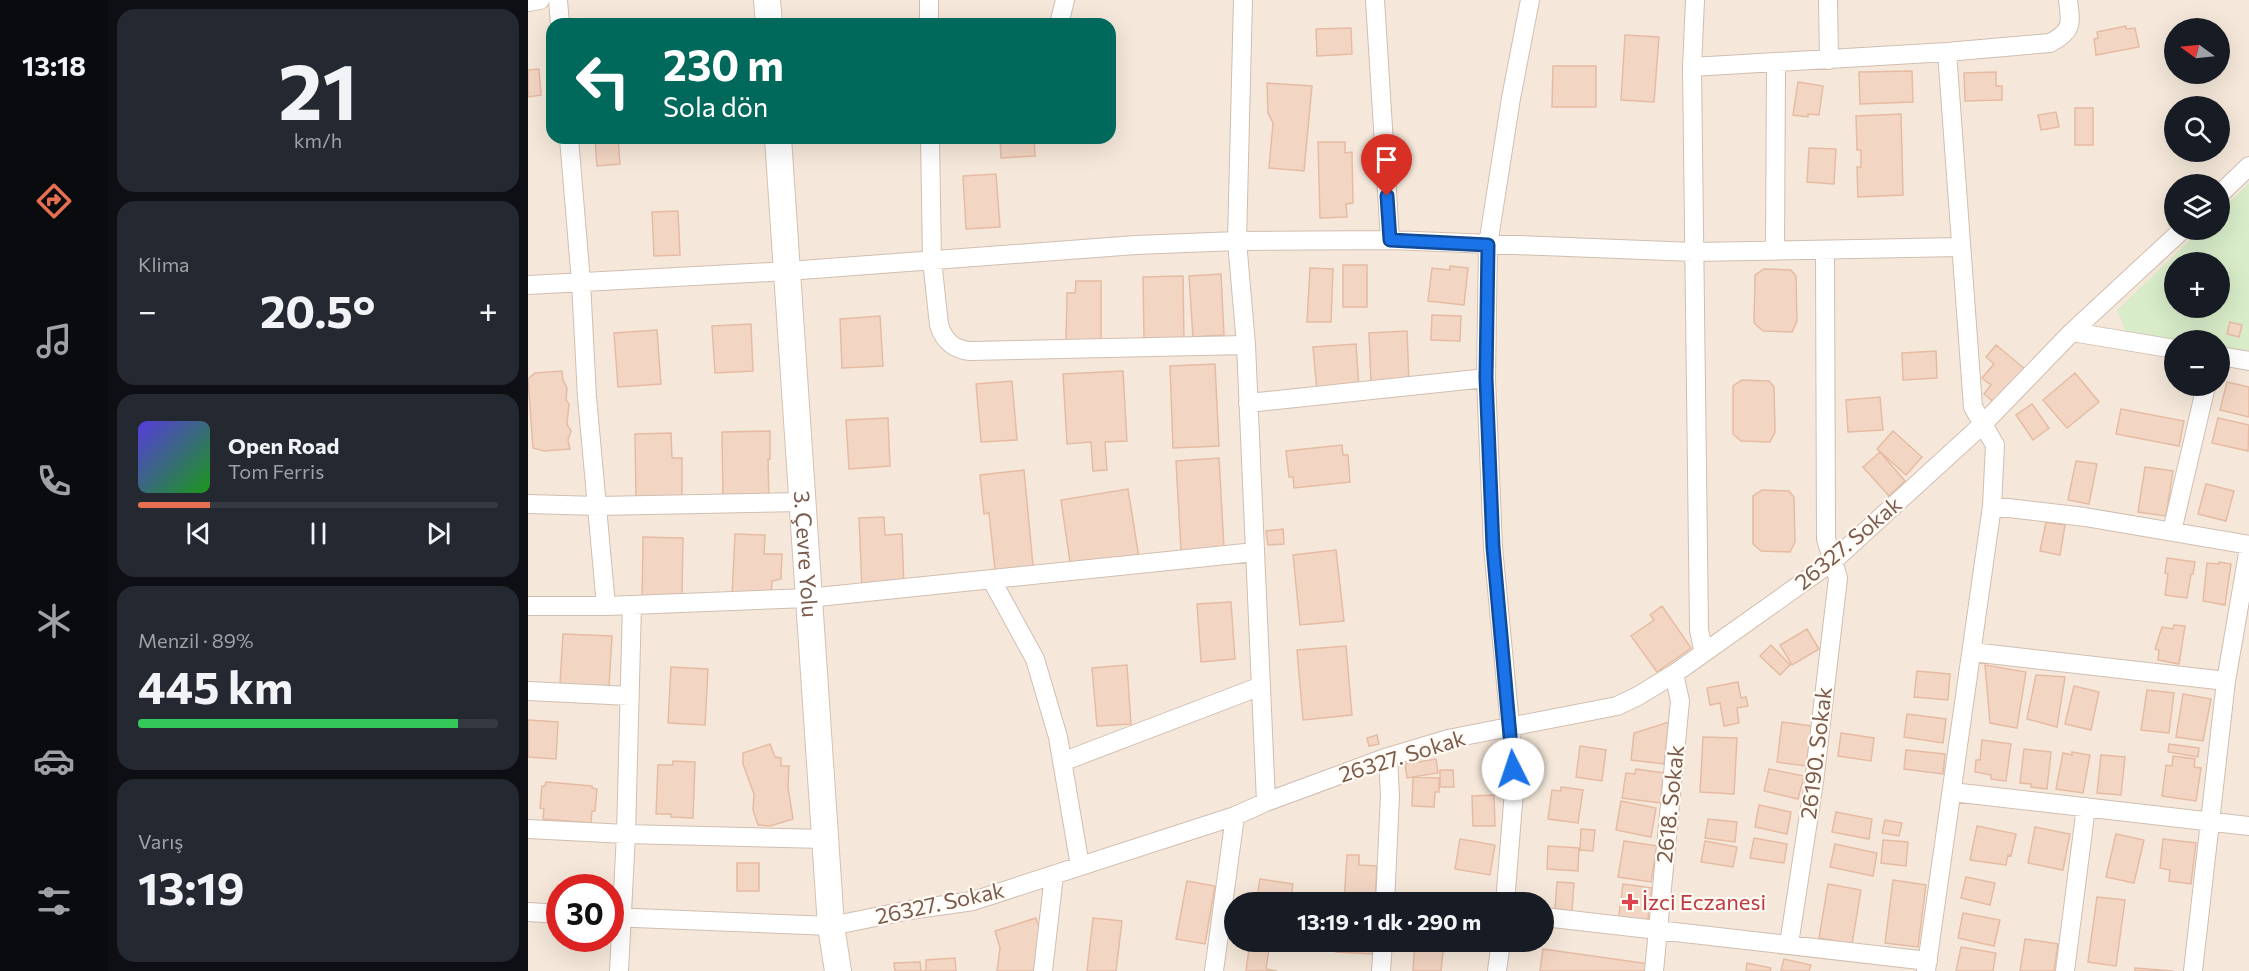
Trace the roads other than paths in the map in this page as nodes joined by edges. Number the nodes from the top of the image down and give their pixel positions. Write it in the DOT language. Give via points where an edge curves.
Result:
graph roads {
  1 [pos="540,0"];
  2 [pos="558,0"];
  3 [pos="767,0"];
  4 [pos="929,0"];
  5 [pos="1065,0"];
  6 [pos="1243,0"];
  7 [pos="1375,0"];
  8 [pos="1530,0"];
  9 [pos="1695,0"];
  10 [pos="1828,0"];
  11 [pos="2068,1"];
  12 [pos="528,2"];
  13 [pos="560,18"];
  14 [pos="768,18"];
  15 [pos="929,18"];
  16 [pos="1060,18"];
  17 [pos="1947,52"];
  18 [pos="1829,60"];
  19 [pos="1776,63"];
  20 [pos="1692,68"];
  21 [pos="570,144"];
  22 [pos="778,144"];
  23 [pos="930,144"];
  24 [pos="2249,166"];
  25 [pos="2230,184"];
  26 [pos="1390,240"];
  27 [pos="2171,240"];
  28 [pos="1237,241"];
  29 [pos="1488,245"];
  30 [pos="1960,247"];
  31 [pos="1825,250"];
  32 [pos="1775,251"];
  33 [pos="1694,252"];
  34 [pos="932,260"];
  35 [pos="788,271"];
  36 [pos="581,282"];
  37 [pos="528,285"];
  38 [pos="2072,332"];
  39 [pos="1246,345"];
  40 [pos="2164,346"];
  41 [pos="2230,358"];
  42 [pos="2249,361"];
  43 [pos="1486,378"];
  44 [pos="2204,396"];
  45 [pos="1248,403"];
  46 [pos="1982,424"];
  47 [pos="802,502"];
  48 [pos="528,504"];
  49 [pos="598,506"];
  50 [pos="1992,506"];
  51 [pos="2172,531"];
  52 [pos="2249,546"];
  53 [pos="1255,552"];
  54 [pos="1833,561"];
  55 [pos="991,579"];
  56 [pos="808,598"];
  57 [pos="632,605"];
  58 [pos="528,606"];
  59 [pos="606,606"];
  60 [pos="1972,652"];
  61 [pos="1704,653"];
  62 [pos="1674,674"];
  63 [pos="2226,681"];
  64 [pos="1261,686"];
  65 [pos="528,691"];
  66 [pos="630,696"];
  67 [pos="1510,725"];
  68 [pos="1388,757"];
  69 [pos="1062,762"];
  70 [pos="1952,792"];
  71 [pos="1266,802"];
  72 [pos="2086,807"];
  73 [pos="1235,816"];
  74 [pos="2210,822"];
  75 [pos="2249,826"];
  76 [pos="528,829"];
  77 [pos="626,834"];
  78 [pos="825,839"];
  79 [pos="1080,866"];
  80 [pos="621,874"];
  81 [pos="1054,874"];
  82 [pos="1386,892"];
  83 [pos="1506,892"];
  84 [pos="528,912"];
  85 [pos="546,913"];
  86 [pos="624,918"];
  87 [pos="1554,918"];
  88 [pos="831,926"];
  89 [pos="1657,931"];
  90 [pos="1789,944"];
  91 [pos="618,952"];
  92 [pos="1382,952"];
  93 [pos="1500,952"];
  94 [pos="1927,966"];
  95 [pos="619,971"];
  96 [pos="838,971"];
  97 [pos="1043,971"];
  98 [pos="1214,971"];
  99 [pos="1381,971"];
  100 [pos="1497,971"];
  101 [pos="1654,971"];
  102 [pos="2066,971"];
  103 [pos="2193,971"];
  1 -- 12 [label="street"];
  2 -- 13 [label="street"];
  3 -- 14 [label="main road"];
  4 -- 15 [label="street"];
  5 -- 16 [label="street"];
  6 -- 28 [label="street"];
  7 -- 26 [label="street"];
  8 -- 29 [label="street"];
  9 -- 20 [label="street"];
  10 -- 18 [label="street"];
  11 -- 17 [label="street" via="2068,30 2050,44"];
  17 -- 18 [label="street"];
  17 -- 30 [label="street"];
  18 -- 19 [label="street"];
  19 -- 20 [label="street"];
  19 -- 32 [label="street"];
  20 -- 33 [label="street"];
  21 -- 36 [label="street"];
  22 -- 35 [label="main road, 3. Çevre Yolu"];
  23 -- 34 [label="street"];
  24 -- 25 [label="street"];
  26 -- 28 [label="street"];
  26 -- 29 [label="street"];
  27 -- 38 [label="street, 26327. Sokak"];
  28 -- 34 [label="street"];
  28 -- 39 [label="street"];
  29 -- 33 [label="street"];
  29 -- 43 [label="street"];
  30 -- 31 [label="street"];
  30 -- 46 [label="street" via="1973,408"];
  31 -- 32 [label="street"];
  31 -- 54 [label="street, 26190. Sokak" via="1826,539"];
  32 -- 33 [label="street"];
  33 -- 61 [label="street" via="1699,630"];
  34 -- 35 [label="street"];
  34 -- 39 [label="street" via="939,325 946,341 961,350"];
  35 -- 36 [label="street"];
  35 -- 47 [label="main road, 3. Çevre Yolu"];
  36 -- 37 [label="street"];
  36 -- 49 [label="street"];
  38 -- 40 [label="street"];
  38 -- 46 [label="street, 26327. Sokak"];
  39 -- 45 [label="street"];
  41 -- 42 [label="street"];
  43 -- 45 [label="street"];
  43 -- 67 [label="street" via="1493,547"];
  44 -- 51 [label="street"];
  45 -- 53 [label="street"];
  46 -- 50 [label="street" via="1995,445"];
  46 -- 54 [label="street, 26327. Sokak"];
  47 -- 49 [label="street"];
  47 -- 56 [label="main road, 3. Çevre Yolu"];
  48 -- 49 [label="street"];
  49 -- 59 [label="street"];
  50 -- 51 [label="street"];
  50 -- 60 [label="street"];
  51 -- 52 [label="street"];
  52 -- 63 [label="street"];
  53 -- 55 [label="street"];
  53 -- 64 [label="street"];
  54 -- 61 [label="street, 26327. Sokak"];
  54 -- 90 [label="street, 26190. Sokak" via="1838,578 1814,782"];
  55 -- 56 [label="street"];
  55 -- 69 [label="street" via="1035,659"];
  56 -- 57 [label="street"];
  56 -- 78 [label="main road, 3. Çevre Yolu"];
  57 -- 59 [label="street"];
  57 -- 66 [label="street"];
  58 -- 59 [label="street"];
  60 -- 63 [label="street"];
  60 -- 70 [label="street"];
  61 -- 62 [label="street, 26327. Sokak"];
  62 -- 67 [label="street, 26327. Sokak" via="1617,706"];
  62 -- 89 [label="street, 2618. Sokak" via="1680,701"];
  63 -- 74 [label="street"];
  64 -- 69 [label="street"];
  64 -- 71 [label="street"];
  65 -- 66 [label="street"];
  66 -- 77 [label="street"];
  67 -- 68 [label="street, 26327. Sokak"];
  67 -- 83 [label="street" via="1514,791"];
  68 -- 71 [label="street, 26327. Sokak"];
  68 -- 82 [label="street"];
  69 -- 79 [label="street"];
  70 -- 72 [label="street"];
  70 -- 94 [label="street"];
  71 -- 73 [label="street, 26327. Sokak"];
  72 -- 74 [label="street"];
  72 -- 102 [label="street"];
  73 -- 79 [label="street, 26327. Sokak"];
  73 -- 98 [label="street"];
  74 -- 75 [label="street"];
  74 -- 103 [label="street"];
  76 -- 77 [label="street"];
  77 -- 78 [label="street"];
  77 -- 80 [label="street"];
  78 -- 88 [label="main road, 3. Çevre Yolu"];
  79 -- 81 [label="street, 26327. Sokak"];
  81 -- 88 [label="street, 26327. Sokak" via="973,901"];
  81 -- 97 [label="street"];
  84 -- 85 [label="street"];
  86 -- 88 [label="street, 26327. Sokak"];
  87 -- 89 [label="street"];
  88 -- 96 [label="main road, 3. Çevre Yolu"];
  89 -- 90 [label="street"];
  89 -- 101 [label="street, 2618. Sokak"];
  90 -- 94 [label="street"];
  91 -- 95 [label="street"];
  92 -- 99 [label="street"];
  93 -- 100 [label="street"];
}
